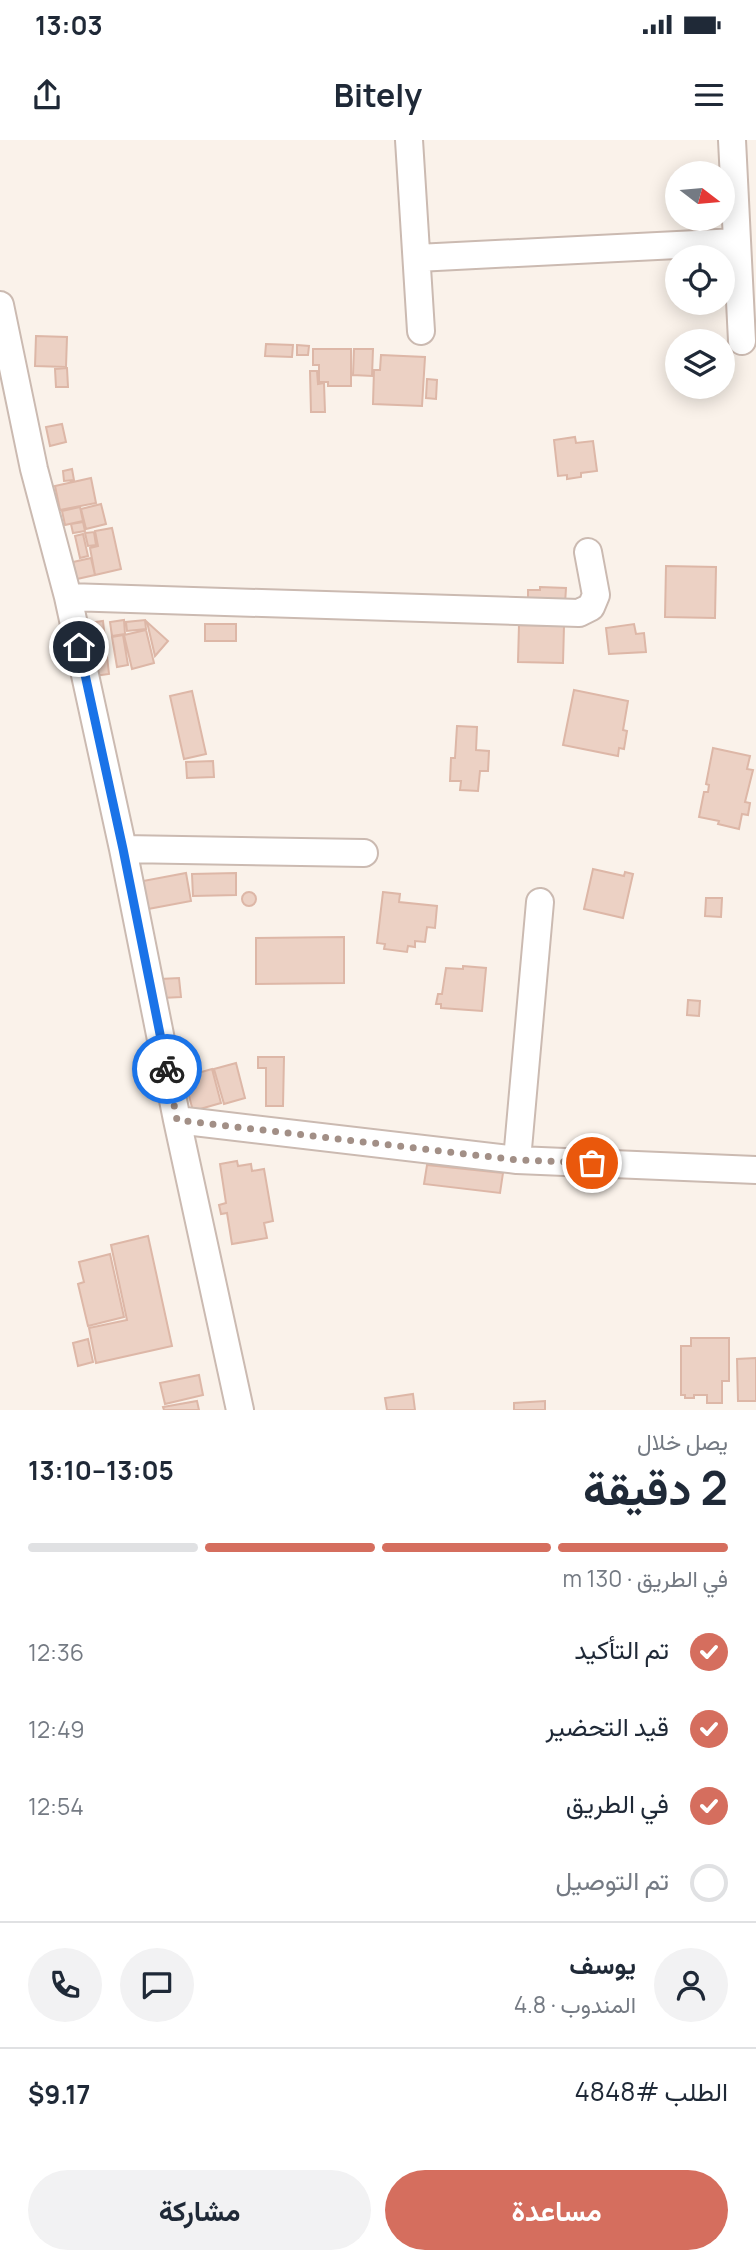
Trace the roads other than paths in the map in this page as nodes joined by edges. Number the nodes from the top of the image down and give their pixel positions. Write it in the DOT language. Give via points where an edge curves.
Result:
graph roads {
  1 [pos="409,140"];
  2 [pos="733,140"];
  3 [pos="737,242"];
  4 [pos="417,258"];
  5 [pos="0,305"];
  6 [pos="421,331"];
  7 [pos="742,341"];
  8 [pos="588,552"];
  9 [pos="68,597"];
  10 [pos="123,849"];
  11 [pos="364,853"];
  12 [pos="540,902"];
  13 [pos="177,1120"];
  14 [pos="517,1160"];
  15 [pos="756,1170"];
  16 [pos="240,1410"];
  1 -- 4 [label="street"];
  2 -- 3 [label="street"];
  3 -- 4 [label="street"];
  3 -- 7 [label="street"];
  4 -- 6 [label="street"];
  5 -- 9 [label="street" via="34,469"];
  8 -- 9 [label="street" via="596,595 591,607 579,613"];
  9 -- 10 [label="street"];
  10 -- 11 [label="street"];
  10 -- 13 [label="street"];
  12 -- 14 [label="street"];
  13 -- 14 [label="street"];
  13 -- 16 [label="street"];
  14 -- 15 [label="street"];
}
